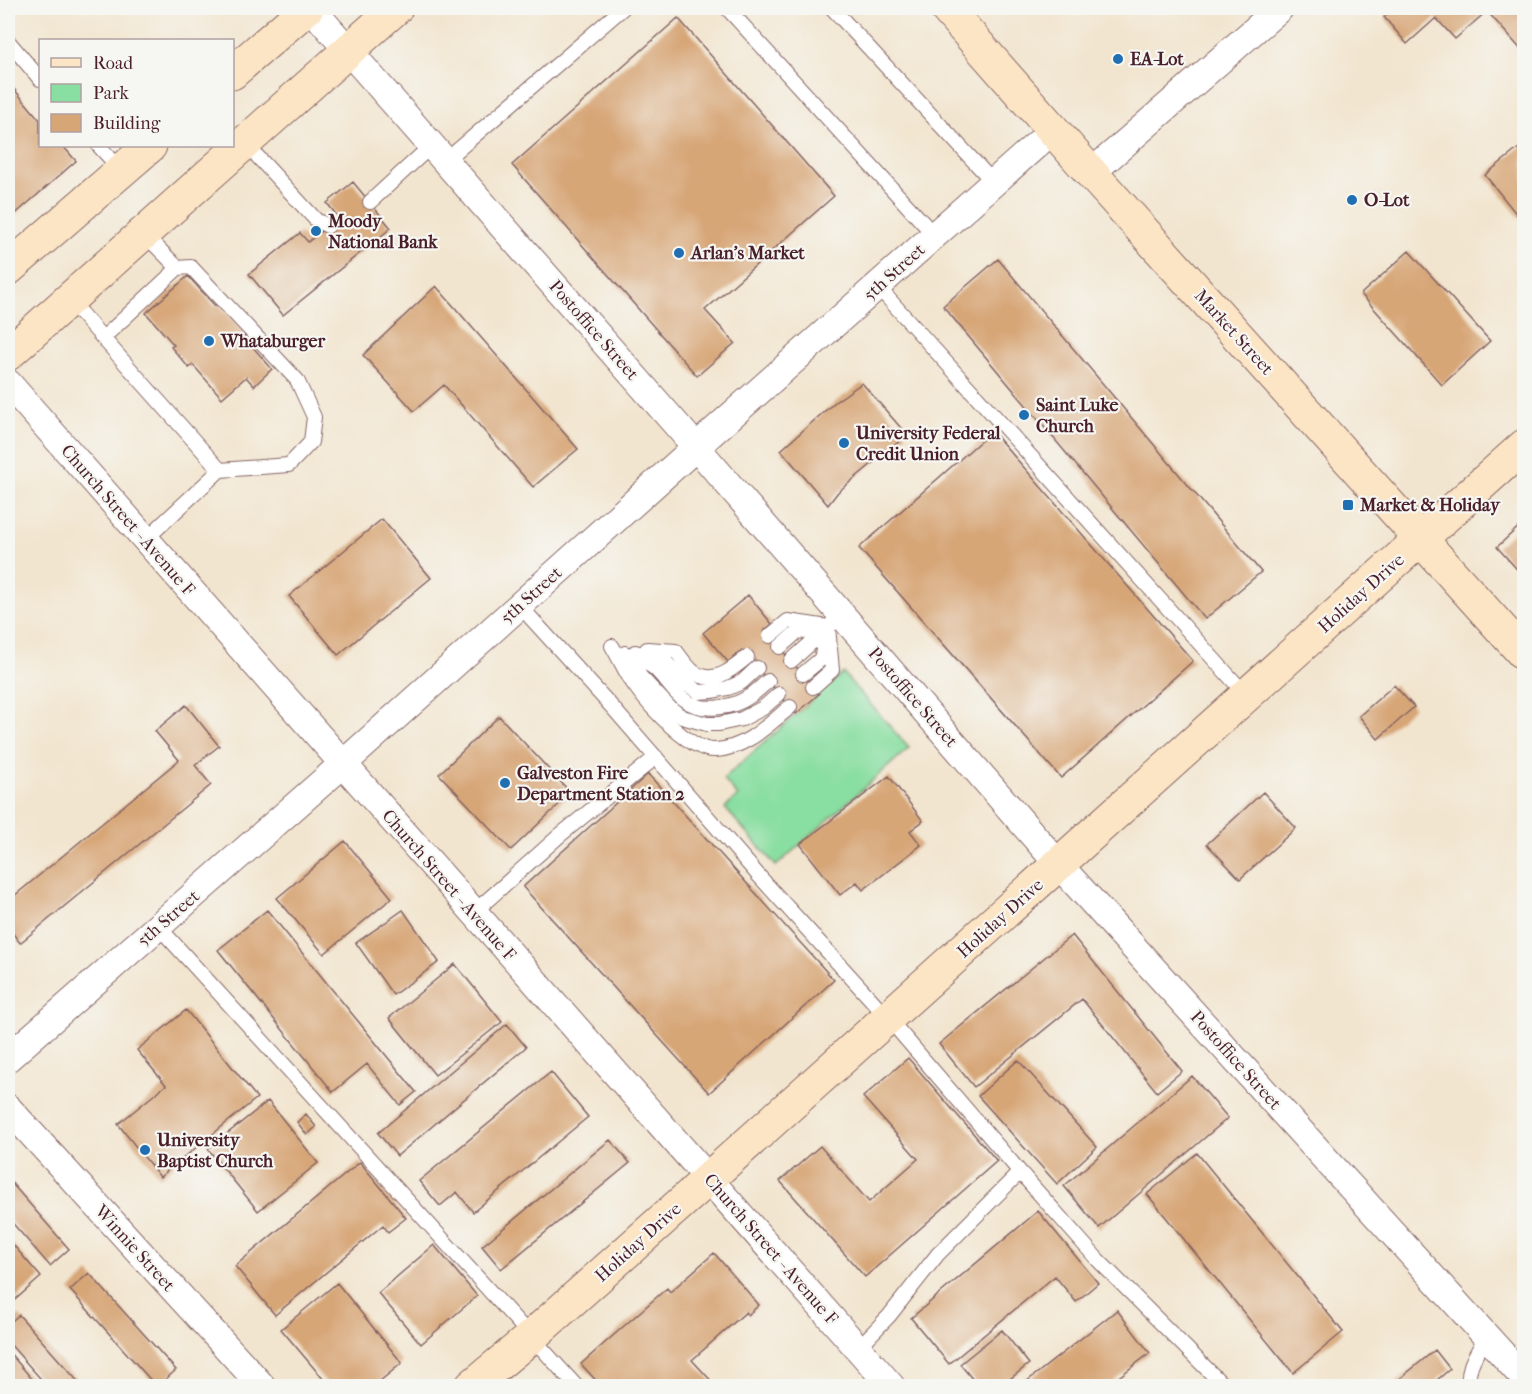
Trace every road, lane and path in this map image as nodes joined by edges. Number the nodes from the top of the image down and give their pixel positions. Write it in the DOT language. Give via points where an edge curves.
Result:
graph roads {
  1 [pos="309,8"];
  2 [pos="396,8"];
  3 [pos="623,8"];
  4 [pos="727,8"];
  5 [pos="832,8"];
  6 [pos="946,8"];
  7 [pos="1276,9"];
  8 [pos="8,41"];
  9 [pos="348,50"];
  10 [pos="234,71"];
  11 [pos="39,78"];
  12 [pos="1053,130"];
  13 [pos="245,143"];
  14 [pos="100,147"];
  15 [pos="149,147"];
  16 [pos="438,153"];
  17 [pos="122,170"];
  18 [pos="1090,173"];
  19 [pos="994,183"];
  20 [pos="370,202"];
  21 [pos="328,226"];
  22 [pos="143,233"];
  23 [pos="935,236"];
  24 [pos="178,268"];
  25 [pos="8,269"];
  26 [pos="878,286"];
  27 [pos="69,300"];
  28 [pos="103,338"];
  29 [pos="8,354"];
  30 [pos="8,383"];
  31 [pos="1524,446"];
  32 [pos="696,447"];
  33 [pos="220,470"];
  34 [pos="1420,538"];
  35 [pos="145,540"];
  36 [pos="520,606"];
  37 [pos="835,621"];
  38 [pos="770,636"];
  39 [pos="612,646"];
  40 [pos="780,648"];
  41 [pos="1524,654"];
  42 [pos="747,657"];
  43 [pos="791,661"];
  44 [pos="757,668"];
  45 [pos="802,674"];
  46 [pos="768,681"];
  47 [pos="813,687"];
  48 [pos="779,694"];
  49 [pos="1247,696"];
  50 [pos="790,707"];
  51 [pos="656,757"];
  52 [pos="343,764"];
  53 [pos="1059,865"];
  54 [pos="473,913"];
  55 [pos="158,926"];
  56 [pos="888,1018"];
  57 [pos="8,1058"];
  58 [pos="8,1108"];
  59 [pos="1020,1172"];
  60 [pos="708,1179"];
  61 [pos="1486,1336"];
  62 [pos="531,1337"];
  63 [pos="858,1348"];
  64 [pos="1524,1378"];
  65 [pos="262,1386"];
  66 [pos="472,1386"];
  67 [pos="576,1386"];
  68 [pos="891,1386"];
  69 [pos="1224,1386"];
  70 [pos="1470,1386"];
  1 -- 9 [label="street, Postoffice Street"];
  1 -- 10 [label="street"];
  2 -- 9 [label="street"];
  3 -- 16 [label="lane"];
  4 -- 23 [label="lane"];
  5 -- 19 [label="lane"];
  6 -- 12 [label="street, Market Street"];
  7 -- 18 [label="street"];
  8 -- 11 [label="lane"];
  9 -- 13 [label="street"];
  9 -- 16 [label="street, Postoffice Street"];
  12 -- 18 [label="street, Market Street"];
  12 -- 19 [label="street, 5th Street"];
  13 -- 21 [label="lane" via="316,220"];
  13 -- 22 [label="street"];
  14 -- 17 [label="lane"];
  15 -- 17 [label="street"];
  16 -- 20 [label="lane"];
  16 -- 32 [label="street, Postoffice Street"];
  17 -- 25 [label="street"];
  18 -- 34 [label="street, Market Street"];
  19 -- 23 [label="street, 5th Street"];
  22 -- 24 [label="lane"];
  22 -- 27 [label="street"];
  23 -- 26 [label="street, 5th Street"];
  24 -- 28 [label="lane"];
  24 -- 33 [label="lane" via="191,267 297,380 314,417 311,442 289,465"];
  26 -- 32 [label="street, 5th Street"];
  26 -- 49 [label="lane"];
  27 -- 28 [label="lane"];
  27 -- 29 [label="street"];
  28 -- 33 [label="lane"];
  30 -- 35 [label="street, Church Street - Avenue F"];
  31 -- 34 [label="street, Holiday Drive"];
  32 -- 36 [label="street, 5th Street"];
  32 -- 37 [label="street, Postoffice Street"];
  33 -- 35 [label="lane"];
  34 -- 41 [label="street, Market Street"];
  34 -- 49 [label="street, Holiday Drive"];
  35 -- 52 [label="street, Church Street - Avenue F"];
  36 -- 51 [label="lane"];
  36 -- 52 [label="street, 5th Street"];
  37 -- 38 [label="lane" via="788,621"];
  37 -- 40 [label="lane" via="797,632"];
  37 -- 43 [label="lane"];
  37 -- 45 [label="lane" via="821,659"];
  37 -- 47 [label="lane" via="832,670"];
  37 -- 53 [label="street, Postoffice Street"];
  39 -- 42 [label="lane" via="675,651 704,677 724,674"];
  39 -- 44 [label="lane" via="664,660 699,692 728,688 742,682"];
  39 -- 46 [label="lane" via="655,669 692,705 722,707 742,701"];
  39 -- 48 [label="lane" via="669,707 694,721 720,724 742,719"];
  39 -- 50 [label="lane" via="634,686 665,721 701,748 714,750 739,744"];
  49 -- 53 [label="street, Holiday Drive"];
  51 -- 54 [label="lane"];
  51 -- 56 [label="lane"];
  52 -- 54 [label="street, Church Street - Avenue F"];
  52 -- 55 [label="street, 5th Street"];
  53 -- 56 [label="street, Holiday Drive"];
  53 -- 61 [label="street, Postoffice Street"];
  54 -- 60 [label="street, Church Street - Avenue F"];
  55 -- 57 [label="street, 5th Street"];
  55 -- 62 [label="lane"];
  56 -- 59 [label="lane"];
  56 -- 60 [label="street, Holiday Drive"];
  58 -- 65 [label="street, Winnie Street"];
  59 -- 63 [label="lane" via="938,1254"];
  59 -- 69 [label="lane" via="1098,1260"];
  60 -- 62 [label="street, Holiday Drive"];
  60 -- 63 [label="street, Church Street - Avenue F"];
  61 -- 64 [label="street, Postoffice Street"];
  61 -- 70 [label="lane" via="1471,1364"];
  62 -- 66 [label="street, Holiday Drive"];
  62 -- 67 [label="lane"];
  63 -- 68 [label="street, Church Street - Avenue F"];
}
